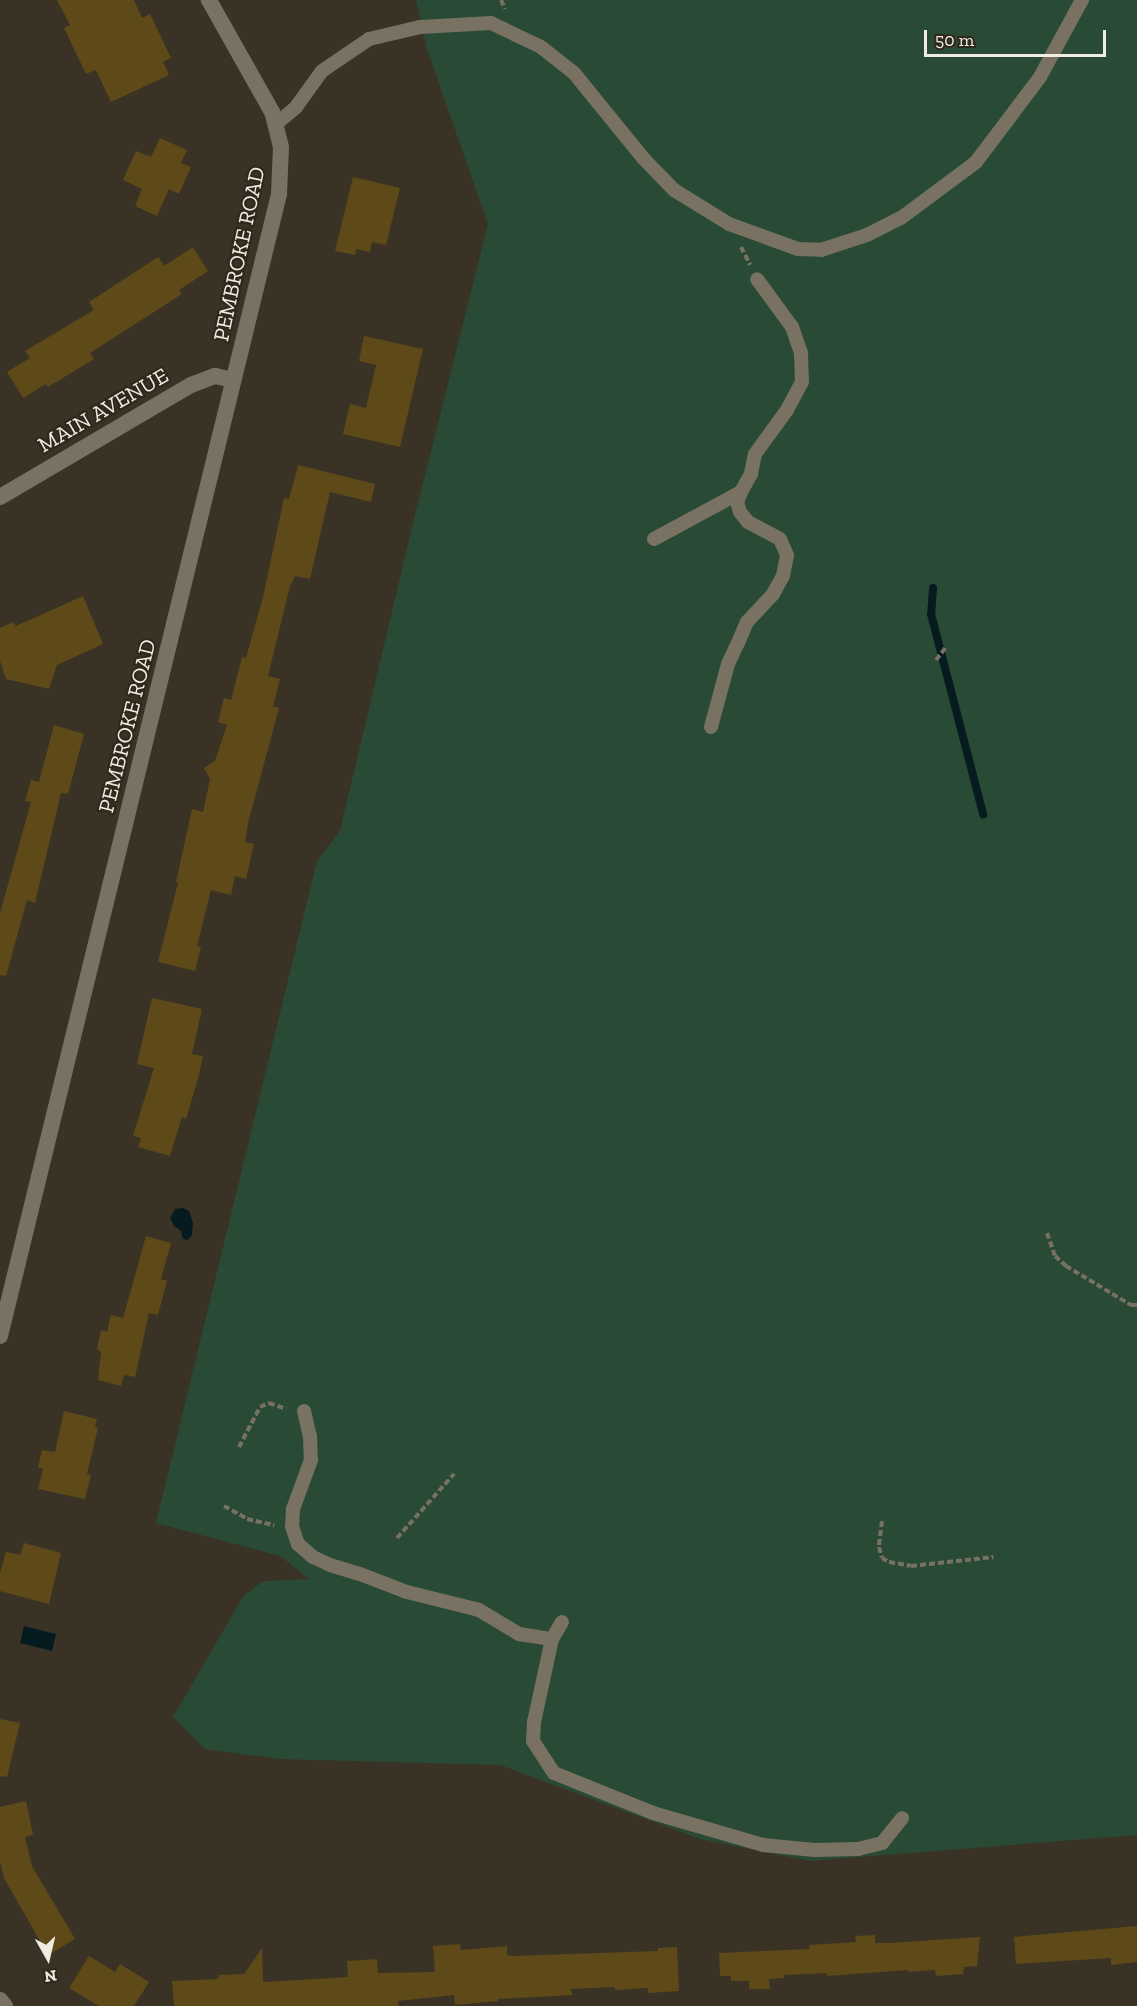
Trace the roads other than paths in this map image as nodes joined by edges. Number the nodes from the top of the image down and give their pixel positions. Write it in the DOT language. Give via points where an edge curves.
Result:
graph roads {
  1 [pos="209,0"];
  2 [pos="1082,0"];
  3 [pos="276,124"];
  4 [pos="757,279"];
  5 [pos="234,380"];
  6 [pos="741,492"];
  7 [pos="0,497"];
  8 [pos="654,539"];
  9 [pos="711,727"];
  10 [pos="0,1336"];
  11 [pos="304,1411"];
  12 [pos="562,1622"];
  13 [pos="552,1639"];
  14 [pos="902,1818"];
  15 [pos="0,2000"];
  16 [pos="5,2006"];
  1 -- 3 [label="street, PEMBROKE ROAD" via="264,95"];
  2 -- 3 [label="lane" via="1040,77 976,162 901,218 867,235 821,250 798,249 729,224 674,190 574,73 541,46 491,23 420,27 369,39 322,71 296,107"];
  3 -- 5 [label="street, PEMBROKE ROAD" via="282,164 279,194"];
  4 -- 6 [label="lane" via="792,327 801,353 802,382 755,454 751,474"];
  5 -- 7 [label="street, MAIN AVENUE" via="215,376 191,385"];
  5 -- 10 [label="street, PEMBROKE ROAD"];
  6 -- 8 [label="lane"];
  6 -- 9 [label="lane" via="737,502 740,512 748,522 780,539 787,555 783,576 773,594 747,622 728,664"];
  11 -- 13 [label="lane" via="311,1460 292,1509 298,1544 330,1565 407,1592 479,1610 519,1634"];
  12 -- 13 [label="lane"];
  13 -- 14 [label="lane" via="533,1741 554,1773 653,1813 763,1845 858,1849 882,1843"];
  15 -- 16 [label="street"];
}
